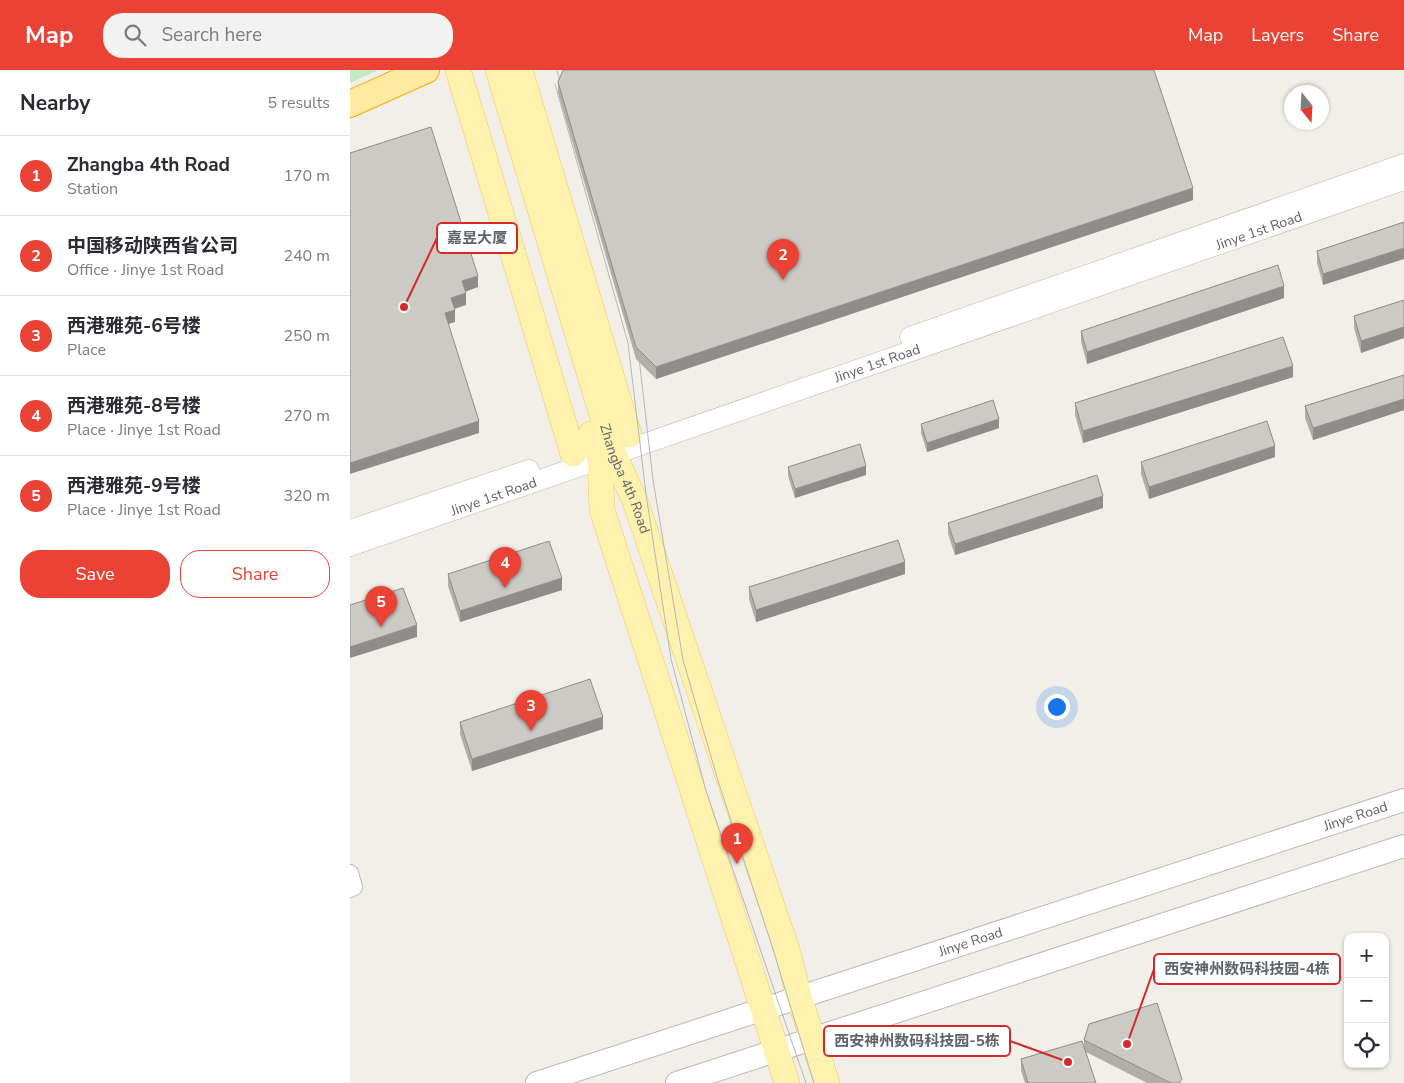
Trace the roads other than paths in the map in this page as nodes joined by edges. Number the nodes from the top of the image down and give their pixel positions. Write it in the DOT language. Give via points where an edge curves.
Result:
graph roads {
  1 [pos="426,70"];
  2 [pos="458,70"];
  3 [pos="482,70"];
  4 [pos="498,70"];
  5 [pos="520,70"];
  6 [pos="350,104"];
  7 [pos="1404,164"];
  8 [pos="1404,180"];
  9 [pos="574,348"];
  10 [pos="604,449"];
  11 [pos="350,530"];
  12 [pos="350,546"];
  13 [pos="1404,800"];
  14 [pos="1404,846"];
  15 [pos="350,873"];
  16 [pos="350,888"];
  17 [pos="799,997"];
  18 [pos="764,1008"];
  19 [pos="813,1039"];
  20 [pos="778,1051"];
  21 [pos="537,1083"];
  22 [pos="677,1083"];
  23 [pos="787,1083"];
  24 [pos="827,1083"];
  1 -- 6 [label="highway"];
  2 -- 10 [label="main road"];
  3 -- 9 [label="main road, Zhangba 4th Road"];
  4 -- 9 [label="main road, Zhangba 4th Road"];
  5 -- 10 [label="main road"];
  7 -- 10 [label="street, Jinye 1st Road"];
  8 -- 10 [label="street, Jinye 1st Road"];
  9 -- 10 [label="main road, Zhangba 4th Road"];
  10 -- 11 [label="street, Jinye 1st Road"];
  10 -- 12 [label="street, Jinye 1st Road"];
  10 -- 17 [label="main road, Zhangba 4th Road" via="635,501 788,953"];
  10 -- 18 [label="main road, Zhangba 4th Road" via="602,510"];
  13 -- 17 [label="main road, Jinye Road"];
  14 -- 19 [label="main road"];
  15 -- 16 [label="street" via="354,887"];
  17 -- 18 [label="main road, Jinye Road"];
  17 -- 19 [label="main road, Zhangba 4th Road"];
  18 -- 20 [label="main road, Zhangba 4th Road"];
  18 -- 21 [label="main road, Jinye Road"];
  19 -- 20 [label="main road"];
  19 -- 24 [label="main road, Zhangba 4th Road"];
  20 -- 22 [label="main road"];
  20 -- 23 [label="main road"];
}
